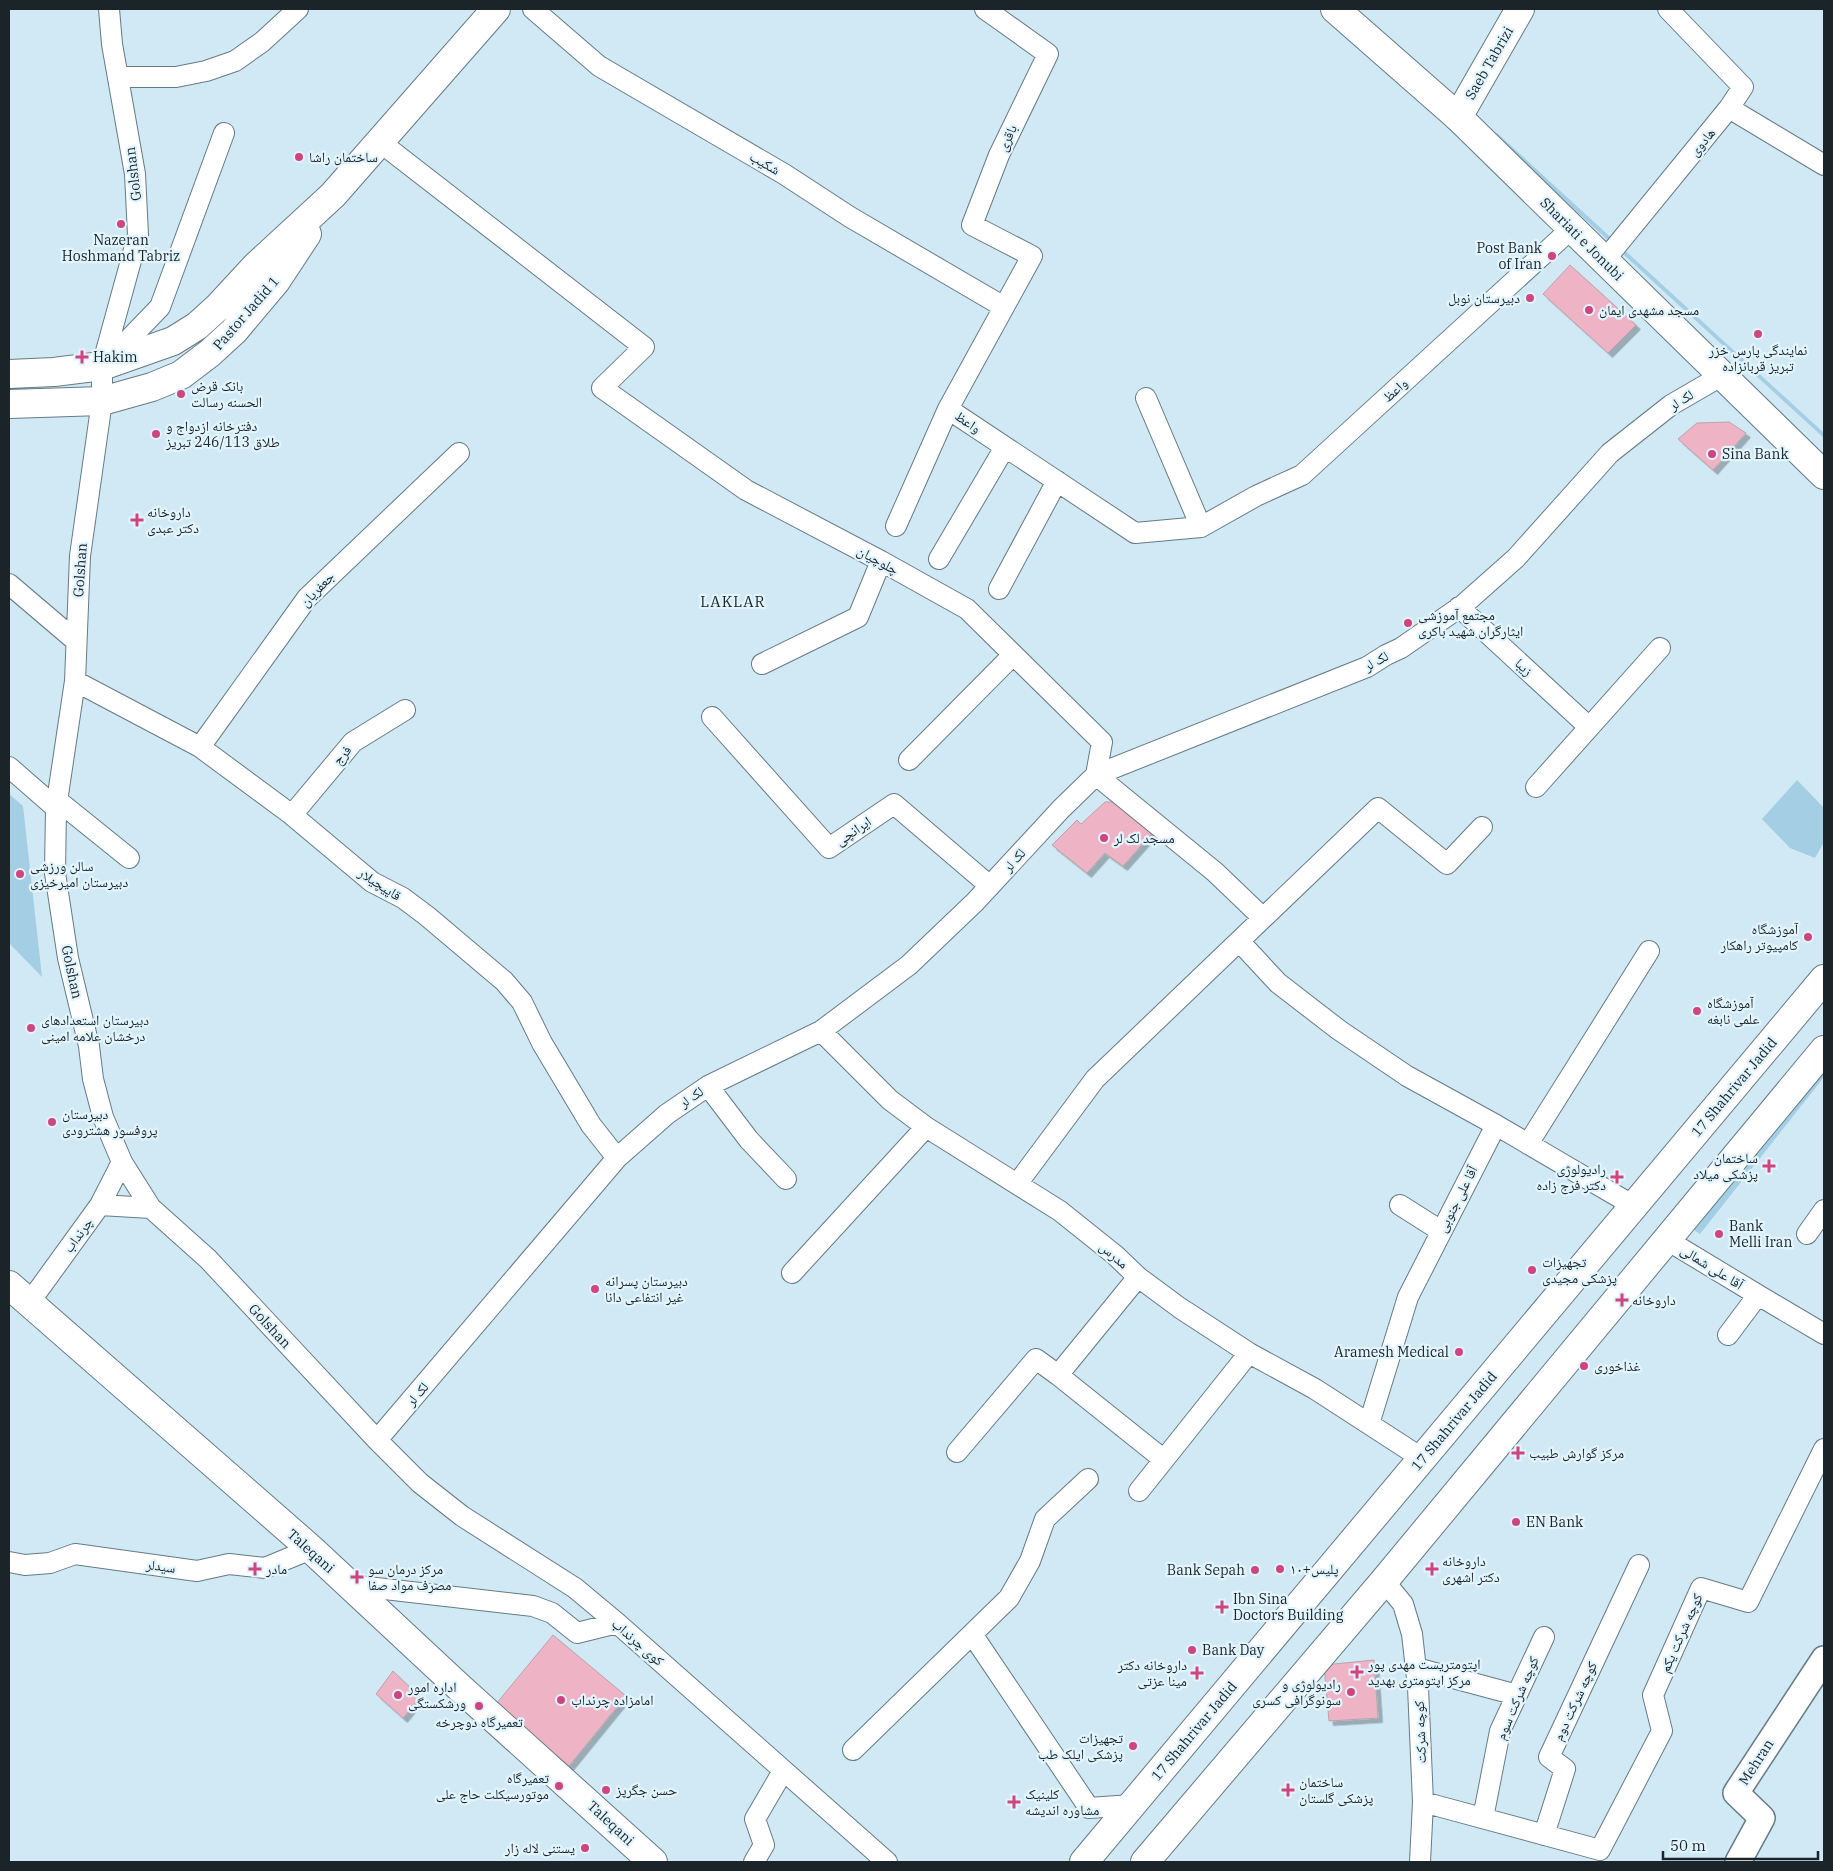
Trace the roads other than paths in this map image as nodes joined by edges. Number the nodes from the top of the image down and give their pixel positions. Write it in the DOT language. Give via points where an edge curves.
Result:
graph roads {
  1 [pos="109,9"];
  2 [pos="298,9"];
  3 [pos="496,9"];
  4 [pos="533,9"];
  5 [pos="985,9"];
  6 [pos="1335,9"];
  7 [pos="1520,9"];
  8 [pos="1668,9"];
  9 [pos="118,77"];
  10 [pos="1730,108"];
  11 [pos="1458,117"];
  12 [pos="224,133"];
  13 [pos="380,142"];
  14 [pos="1824,165"];
  15 [pos="333,195"];
  16 [pos="972,225"];
  17 [pos="1571,229"];
  18 [pos="1604,261"];
  19 [pos="1004,307"];
  20 [pos="102,366"];
  21 [pos="9,374"];
  22 [pos="1721,376"];
  23 [pos="1146,398"];
  24 [pos="102,401"];
  25 [pos="9,404"];
  26 [pos="948,409"];
  27 [pos="1005,447"];
  28 [pos="459,453"];
  29 [pos="1824,475"];
  30 [pos="1056,481"];
  31 [pos="896,526"];
  32 [pos="1201,527"];
  33 [pos="939,559"];
  34 [pos="881,561"];
  35 [pos="9,584"];
  36 [pos="999,590"];
  37 [pos="1459,607"];
  38 [pos="76,641"];
  39 [pos="1660,648"];
  40 [pos="1013,654"];
  41 [pos="762,664"];
  42 [pos="74,681"];
  43 [pos="405,710"];
  44 [pos="712,717"];
  45 [pos="1589,727"];
  46 [pos="200,747"];
  47 [pos="909,760"];
  48 [pos="9,767"];
  49 [pos="1096,775"];
  50 [pos="1536,787"];
  51 [pos="56,804"];
  52 [pos="292,815"];
  53 [pos="1482,827"];
  54 [pos="129,858"];
  55 [pos="990,886"];
  56 [pos="1263,918"];
  57 [pos="1239,941"];
  58 [pos="1649,951"];
  59 [pos="1824,979"];
  60 [pos="821,1031"];
  61 [pos="1824,1050"];
  62 [pos="708,1086"];
  63 [pos="1496,1125"];
  64 [pos="926,1127"];
  65 [pos="1528,1144"];
  66 [pos="617,1158"];
  67 [pos="122,1162"];
  68 [pos="786,1179"];
  69 [pos="1017,1184"];
  70 [pos="100,1205"];
  71 [pos="1400,1205"];
  72 [pos="1634,1206"];
  73 [pos="151,1208"];
  74 [pos="1824,1210"];
  75 [pos="1441,1230"];
  76 [pos="1807,1234"];
  77 [pos="1667,1240"];
  78 [pos="792,1273"];
  79 [pos="1138,1277"];
  80 [pos="9,1285"];
  81 [pos="1758,1295"];
  82 [pos="29,1303"];
  83 [pos="1824,1334"];
  84 [pos="1728,1335"];
  85 [pos="1249,1353"];
  86 [pos="1058,1375"];
  87 [pos="1368,1424"];
  88 [pos="377,1440"];
  89 [pos="1824,1449"];
  90 [pos="957,1452"];
  91 [pos="1163,1459"];
  92 [pos="1423,1459"];
  93 [pos="1088,1479"];
  94 [pos="1139,1491"];
  95 [pos="311,1549"];
  96 [pos="9,1562"];
  97 [pos="1639,1565"];
  98 [pos="1384,1581"];
  99 [pos="350,1585"];
  100 [pos="617,1623"];
  101 [pos="972,1634"];
  102 [pos="1544,1637"];
  103 [pos="1824,1659"];
  104 [pos="1416,1668"];
  105 [pos="1517,1695"];
  106 [pos="853,1750"];
  107 [pos="783,1771"];
  108 [pos="1423,1802"];
  109 [pos="1132,1805"];
  110 [pos="1483,1818"];
  111 [pos="1544,1835"];
  112 [pos="647,1860"];
  113 [pos="880,1860"];
  114 [pos="754,1862"];
  115 [pos="1084,1862"];
  116 [pos="1145,1862"];
  117 [pos="1420,1862"];
  118 [pos="1738,1862"];
  1 -- 9 [label="street, Golshan"];
  2 -- 9 [label="street" via="262,42 235,61 176,78"];
  3 -- 13 [label="main road, Pastor Jadid 1"];
  4 -- 19 [label="street, شکیب" via="599,66"];
  5 -- 16 [label="street, باقری" via="1048,54 999,155"];
  6 -- 11 [label="main road, Shariati e Jonubi"];
  7 -- 11 [label="main road, Saeb Tabrizi"];
  8 -- 10 [label="street, هادوی" via="1743,87"];
  9 -- 20 [label="street, Golshan" via="135,174 138,235"];
  10 -- 14 [label="street"];
  10 -- 18 [label="street, هادوی"];
  11 -- 17 [label="main road, Shariati e Jonubi"];
  12 -- 20 [label="street" via="160,306"];
  13 -- 15 [label="main road, Pastor Jadid 1"];
  13 -- 34 [label="street, چلوچیان" via="644,347 602,388 746,490"];
  15 -- 20 [label="main road, Pastor Jadid 1" via="197,326 173,341"];
  15 -- 24 [label="main road, Pastor Jadid 1" via="276,281 234,331 210,353 181,375"];
  16 -- 19 [label="street, واعظ" via="1032,256"];
  17 -- 18 [label="main road, Shariati e Jonubi"];
  17 -- 32 [label="street, واعظ" via="1302,475"];
  18 -- 22 [label="main road, Shariati e Jonubi"];
  19 -- 26 [label="street, واعظ"];
  20 -- 21 [label="main road, Pastor Jadid 1"];
  20 -- 24 [label="street, Golshan"];
  22 -- 29 [label="main road, Shariati e Jonubi"];
  22 -- 37 [label="street, لک لر" via="1671,406 1610,454 1516,558"];
  23 -- 32 [label="street"];
  24 -- 25 [label="main road, Pastor Jadid 1"];
  24 -- 38 [label="street, Golshan" via="80,556"];
  26 -- 27 [label="street, واعظ"];
  26 -- 31 [label="street"];
  27 -- 30 [label="street, واعظ"];
  27 -- 33 [label="street"];
  28 -- 46 [label="street, جعفریان" via="307,598"];
  30 -- 32 [label="street, واعظ" via="1135,533"];
  30 -- 36 [label="street"];
  34 -- 40 [label="street, چلوچیان" via="967,609"];
  34 -- 41 [label="street" via="858,617"];
  35 -- 38 [label="street"];
  37 -- 45 [label="street, زیبا"];
  37 -- 49 [label="street, لک لر" via="1401,648 1367,667"];
  38 -- 42 [label="street, Golshan"];
  39 -- 45 [label="street"];
  40 -- 47 [label="street"];
  40 -- 49 [label="street, چلوچیان" via="1102,742"];
  42 -- 46 [label="street, قاپیچیلار"];
  42 -- 51 [label="street, Golshan"];
  43 -- 52 [label="street, فرج" via="353,742"];
  44 -- 55 [label="street, ایرانچی" via="829,848 894,804"];
  45 -- 50 [label="street"];
  46 -- 52 [label="street, قاپیچیلار"];
  48 -- 51 [label="street"];
  49 -- 55 [label="street, لک لر"];
  49 -- 56 [label="street" via="1214,872"];
  51 -- 54 [label="street"];
  51 -- 67 [label="street, Golshan" via="55,873 68,958 102,1117"];
  52 -- 66 [label="street, قاپیچیلار" via="372,882 403,898 427,916 504,981 522,1002 542,1043 591,1125"];
  53 -- 56 [label="street" via="1448,864 1378,808"];
  55 -- 60 [label="street, لک لر" via="909,965"];
  56 -- 57 [label="street"];
  57 -- 63 [label="street" via="1278,983 1339,1030 1407,1076"];
  57 -- 69 [label="street" via="1095,1079"];
  58 -- 65 [label="street"];
  59 -- 72 [label="main road, 17 Shahrivar Jadid"];
  60 -- 62 [label="street, لک لر"];
  60 -- 64 [label="street, مدرس" via="890,1100"];
  61 -- 77 [label="main road"];
  62 -- 66 [label="street, لک لر" via="667,1114"];
  62 -- 68 [label="street" via="749,1140"];
  63 -- 65 [label="street"];
  63 -- 75 [label="street, آقا علی جنوبی"];
  64 -- 69 [label="street, مدرس"];
  64 -- 78 [label="street"];
  65 -- 72 [label="street"];
  66 -- 88 [label="street, لک لر"];
  67 -- 70 [label="street, چرنداب"];
  67 -- 73 [label="street, Golshan"];
  69 -- 79 [label="street, مدرس" via="1060,1211"];
  70 -- 73 [label="street"];
  70 -- 82 [label="street, چرنداب"];
  71 -- 75 [label="street"];
  72 -- 92 [label="main road, 17 Shahrivar Jadid"];
  73 -- 88 [label="street, Golshan" via="208,1259"];
  74 -- 76 [label="street"];
  75 -- 87 [label="street, آقا علی جنوبی" via="1408,1297"];
  77 -- 81 [label="street, آقا علی شمالی"];
  77 -- 98 [label="main road"];
  79 -- 85 [label="street, مدرس"];
  79 -- 86 [label="street"];
  80 -- 82 [label="main road, Taleqani"];
  81 -- 83 [label="street, آقا علی شمالی"];
  81 -- 84 [label="street"];
  82 -- 95 [label="main road, Taleqani"];
  85 -- 87 [label="street, مدرس" via="1315,1388"];
  85 -- 91 [label="street"];
  86 -- 90 [label="street" via="1036,1359"];
  86 -- 91 [label="street"];
  87 -- 92 [label="street, مدرس"];
  88 -- 100 [label="street, کوی چرنداب" via="420,1483 462,1516 576,1588"];
  89 -- 111 [label="street, کوچه شرکت یکم" via="1748,1602 1701,1588 1653,1695 1662,1731 1600,1850"];
  91 -- 94 [label="street"];
  92 -- 109 [label="main road, 17 Shahrivar Jadid"];
  93 -- 101 [label="street" via="1045,1519 1030,1561 1008,1598"];
  95 -- 96 [label="street, سیدلر" via="265,1568 229,1564 198,1571 75,1554 50,1563 25,1565"];
  95 -- 99 [label="main road, Taleqani"];
  97 -- 111 [label="street, کوچه شرکت دوم" via="1549,1757 1565,1769"];
  98 -- 104 [label="street, کوچه شرکت" via="1404,1604"];
  98 -- 116 [label="main road"];
  99 -- 100 [label="street" via="533,1606 552,1613 576,1633"];
  99 -- 112 [label="main road, Taleqani"];
  100 -- 107 [label="street, کوی چرنداب"];
  101 -- 106 [label="street"];
  101 -- 109 [label="street" via="1089,1808"];
  102 -- 105 [label="street, کوچه شرکت سوم"];
  103 -- 118 [label="street, Mehran" via="1736,1793 1762,1818"];
  104 -- 105 [label="street"];
  104 -- 108 [label="street, کوچه شرکت"];
  105 -- 110 [label="street, کوچه شرکت سوم" via="1500,1731"];
  107 -- 113 [label="street, کوی چرنداب"];
  107 -- 114 [label="street" via="754,1819 764,1845"];
  108 -- 110 [label="street"];
  108 -- 117 [label="street, کوچه شرکت"];
  109 -- 115 [label="main road, 17 Shahrivar Jadid"];
  110 -- 111 [label="street"];
}
